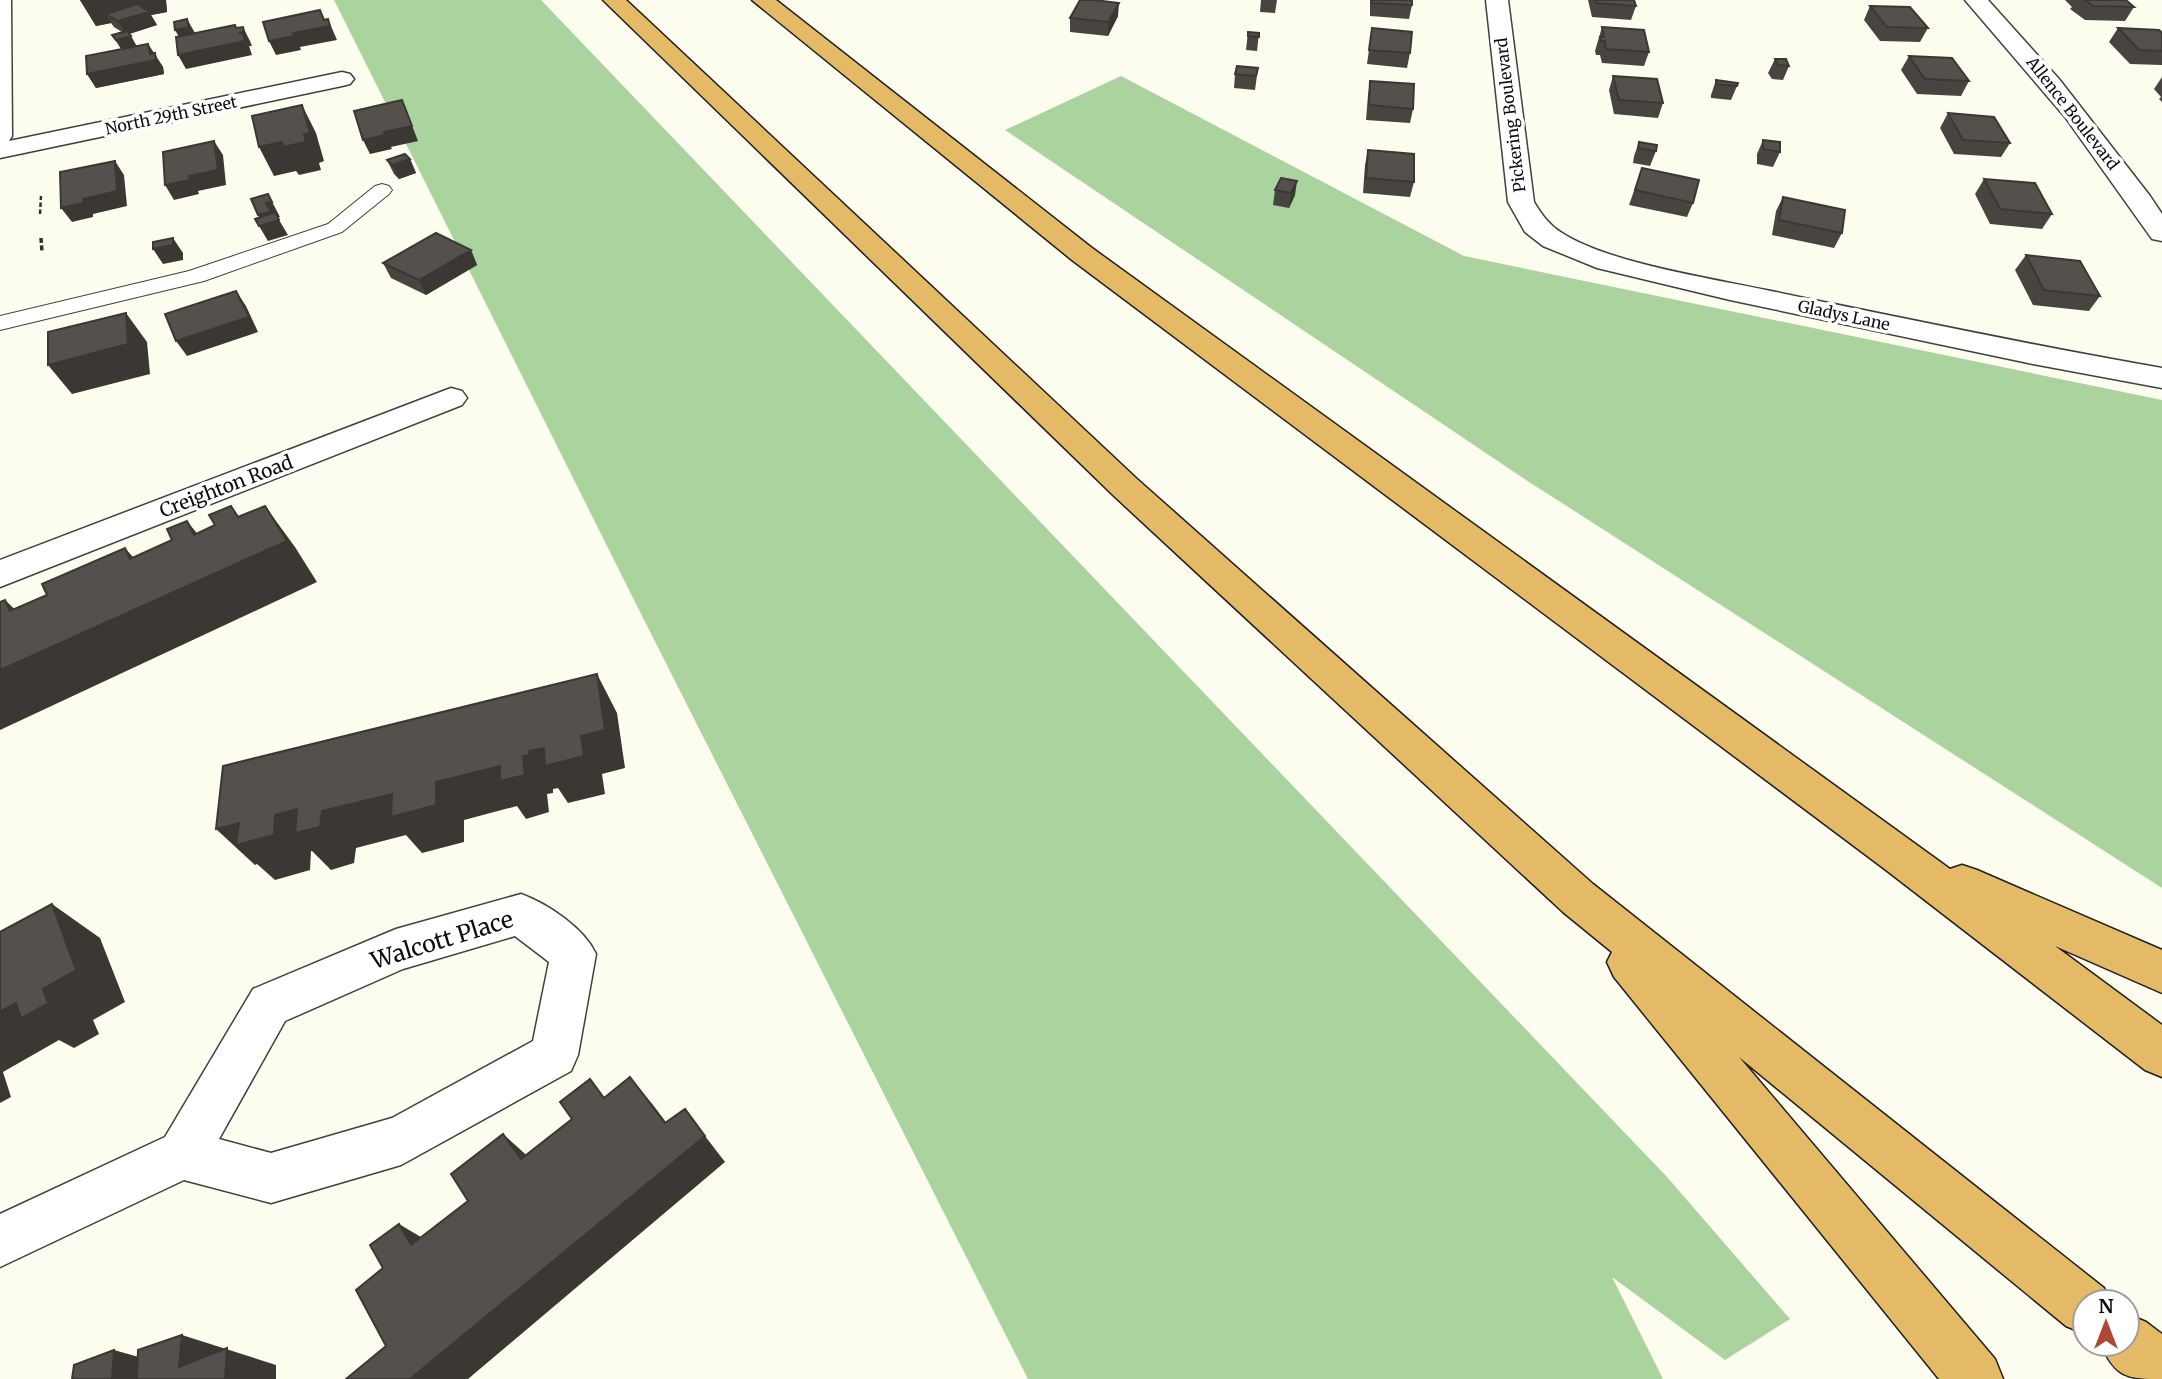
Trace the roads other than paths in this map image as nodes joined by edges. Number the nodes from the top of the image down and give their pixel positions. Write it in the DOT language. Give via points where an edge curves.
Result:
graph roads {
  1 [pos="0,0"];
  2 [pos="614,0"];
  3 [pos="763,0"];
  4 [pos="1497,0"];
  5 [pos="1976,0"];
  6 [pos="342,79"];
  7 [pos="0,136"];
  8 [pos="0,150"];
  9 [pos="382,190"];
  10 [pos="1535,226"];
  11 [pos="2162,233"];
  12 [pos="0,323"];
  13 [pos="2162,378"];
  14 [pos="451,398"];
  15 [pos="0,574"];
  16 [pos="1901,857"];
  17 [pos="1578,898"];
  18 [pos="2162,972"];
  19 [pos="2162,1054"];
  20 [pos="183,1155"];
  21 [pos="0,1241"];
  22 [pos="2071,1296"];
  23 [pos="2141,1352"];
  24 [pos="2162,1369"];
  25 [pos="1975,1379"];
  1 -- 7 [label="street"];
  2 -- 17 [label="highway" via="1125,487"];
  3 -- 16 [label="highway" via="1093,262"];
  4 -- 10 [label="street, Pickering Boulevard" via="1521,202"];
  5 -- 11 [label="street, Allence Boulevard" via="2091,132"];
  6 -- 8 [label="street, North 29th Street"];
  9 -- 12 [label="lane" via="335,228 196,276"];
  10 -- 13 [label="street, Gladys Lane" via="1553,240 1607,262 2033,355"];
  14 -- 15 [label="street, Creighton Road"];
  16 -- 18 [label="highway"];
  16 -- 19 [label="highway"];
  17 -- 22 [label="highway"];
  17 -- 25 [label="highway"];
  20 -- 20 [label="street, Walcott Place" via="271,1178 401,1140 554,1055 573,954 521,914 396,950 269,1006"];
  20 -- 21 [label="street"];
  23 -- 24 [label="highway"];
}
